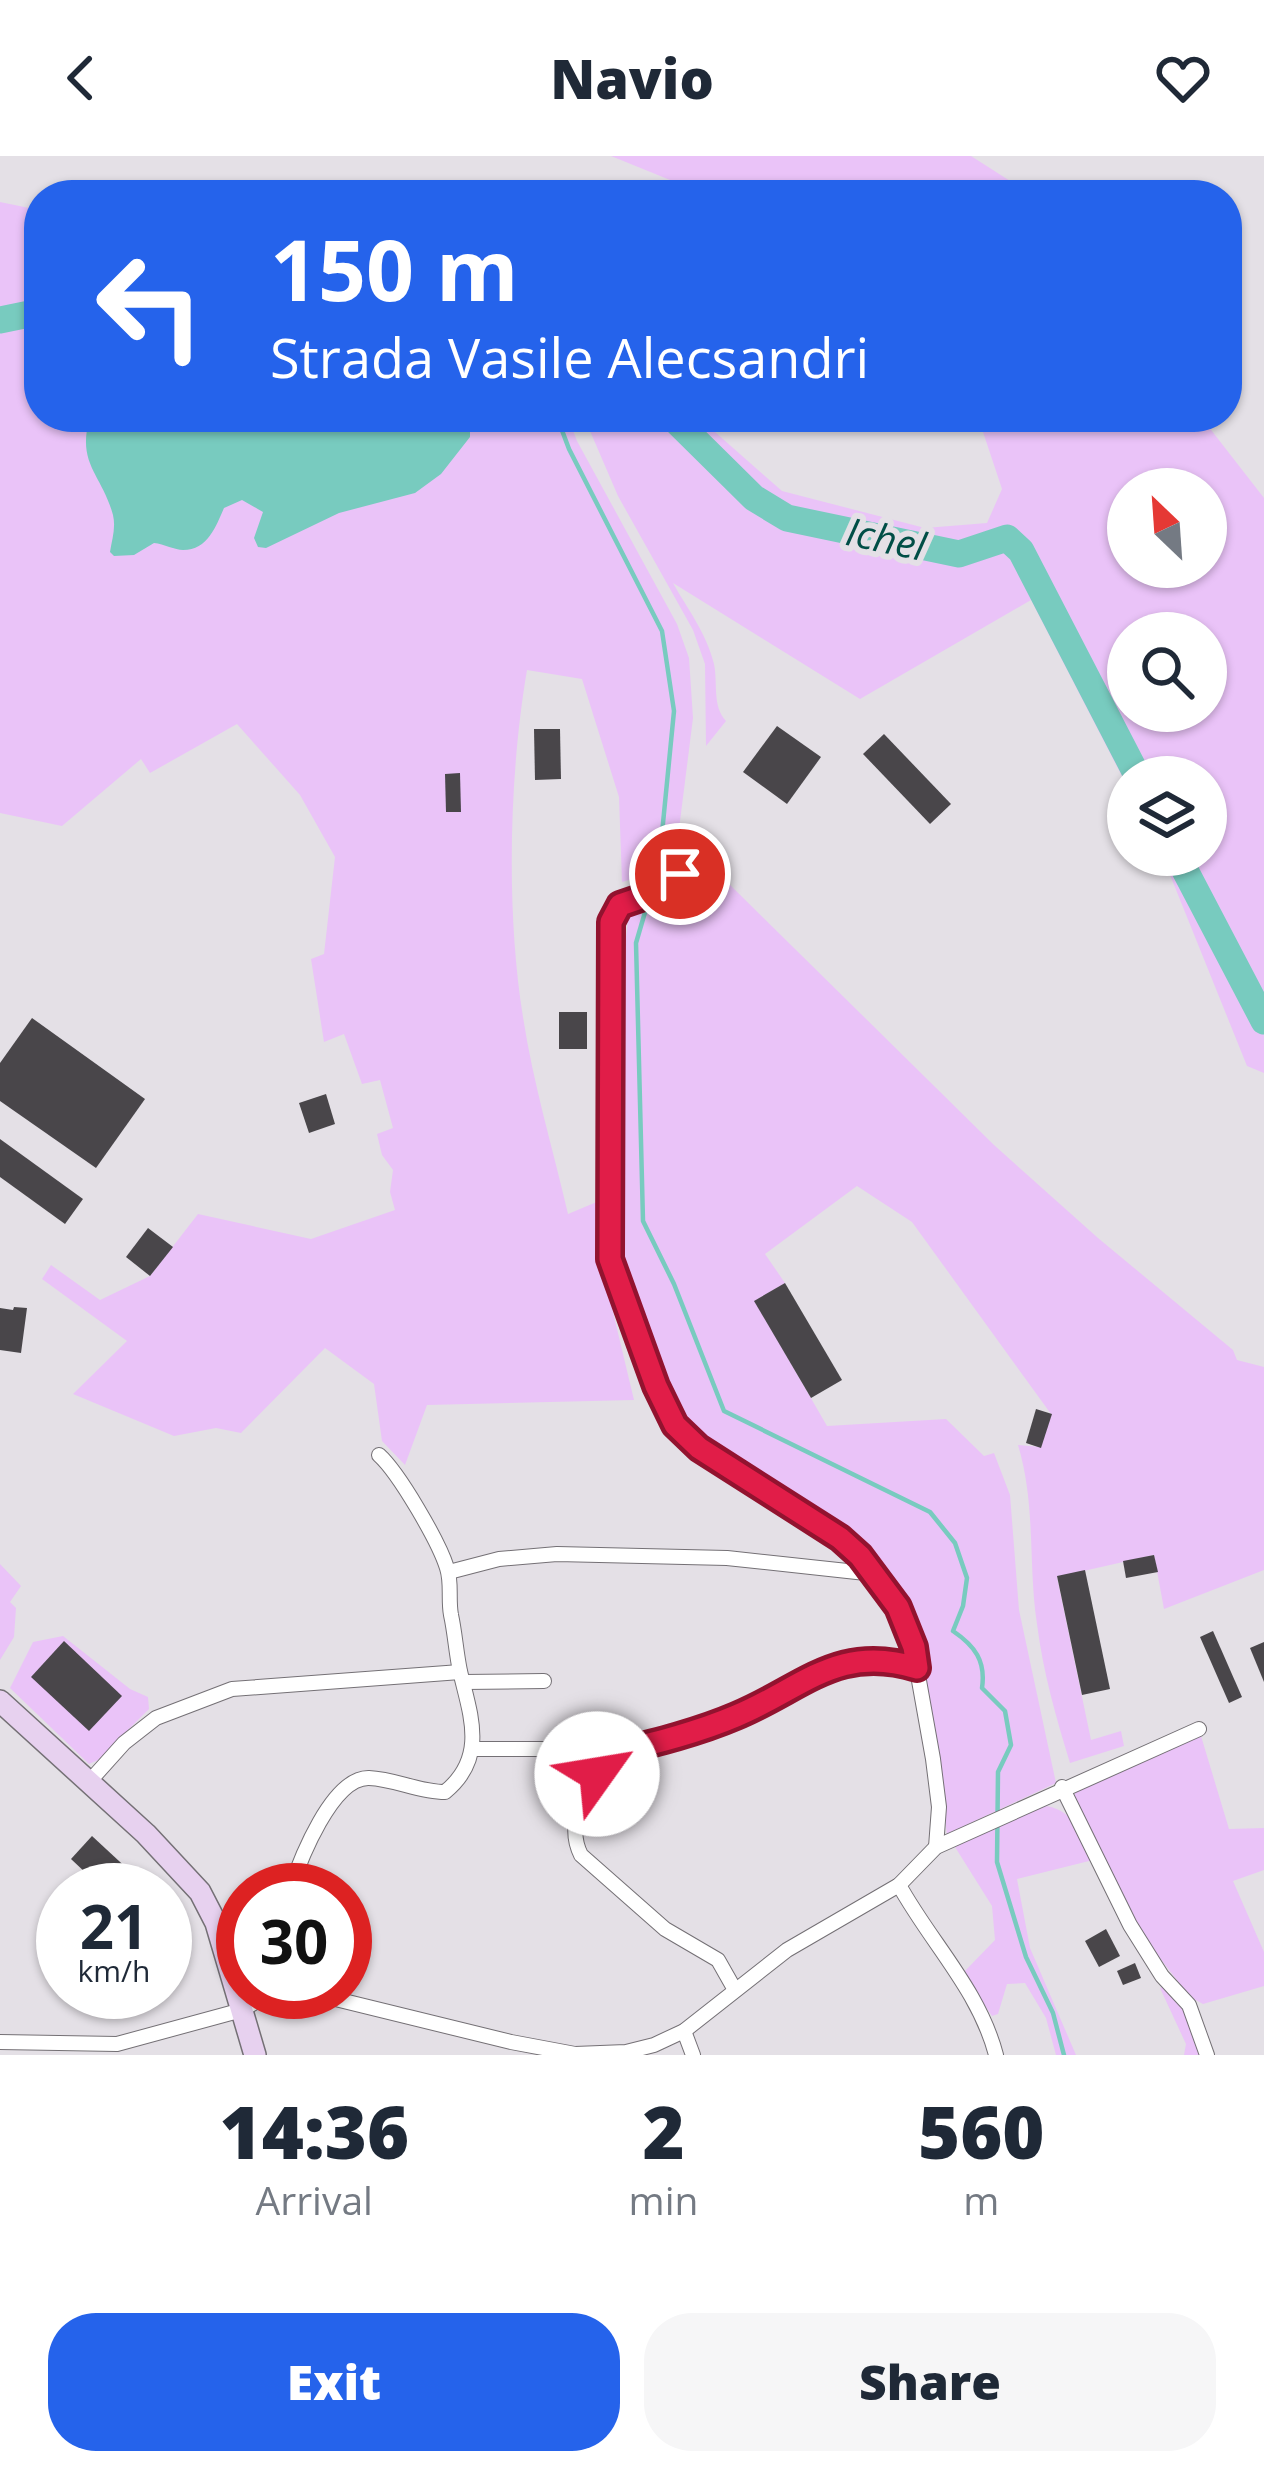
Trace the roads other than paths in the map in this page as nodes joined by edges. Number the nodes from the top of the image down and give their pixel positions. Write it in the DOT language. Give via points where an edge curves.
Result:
graph roads {
  1 [pos="680,874"];
  2 [pos="380,1456"];
  3 [pos="448,1572"];
  4 [pos="875,1574"];
  5 [pos="917,1668"];
  6 [pos="462,1677"];
  7 [pos="544,1681"];
  8 [pos="0,1701"];
  9 [pos="1199,1729"];
  10 [pos="472,1749"];
  11 [pos="602,1756"];
  12 [pos="89,1782"];
  13 [pos="1062,1787"];
  14 [pos="936,1847"];
  15 [pos="300,1863"];
  16 [pos="899,1885"];
  17 [pos="216,1923"];
  18 [pos="735,1990"];
  19 [pos="372,2010"];
  20 [pos="216,2017"];
  21 [pos="245,2019"];
  22 [pos="684,2031"];
  23 [pos="0,2042"];
  24 [pos="514,2049"];
  25 [pos="255,2055"];
  26 [pos="692,2055"];
  27 [pos="995,2055"];
  28 [pos="1208,2055"];
  1 -- 4 [label="street" via="620,905 611,922 613,1270 675,1425 734,1473 840,1538"];
  2 -- 3 [label="street"];
  3 -- 4 [label="street" via="557,1554 727,1558"];
  3 -- 6 [label="street"];
  4 -- 5 [label="street" via="906,1625"];
  5 -- 11 [label="street" via="847,1662 739,1715"];
  5 -- 14 [label="street" via="938,1802"];
  6 -- 7 [label="street" via="478,1685"];
  6 -- 10 [label="street"];
  6 -- 12 [label="street" via="232,1689 156,1718"];
  8 -- 12 [label="street"];
  9 -- 13 [label="street"];
  10 -- 11 [label="street"];
  10 -- 15 [label="street" via="445,1792 366,1778 346,1785"];
  11 -- 18 [label="street" via="574,1822 581,1855 665,1929 718,1960"];
  12 -- 17 [label="street" via="185,1873"];
  13 -- 14 [label="street"];
  13 -- 28 [label="street" via="1130,1925 1189,2005"];
  14 -- 16 [label="street"];
  16 -- 18 [label="street" via="787,1949"];
  16 -- 27 [label="street" via="974,1997"];
  18 -- 22 [label="street"];
  19 -- 24 [label="street"];
  20 -- 23 [label="street" via="117,2044"];
  21 -- 25 [label="street"];
  22 -- 24 [label="street" via="601,2054"];
  22 -- 26 [label="street"];
}
